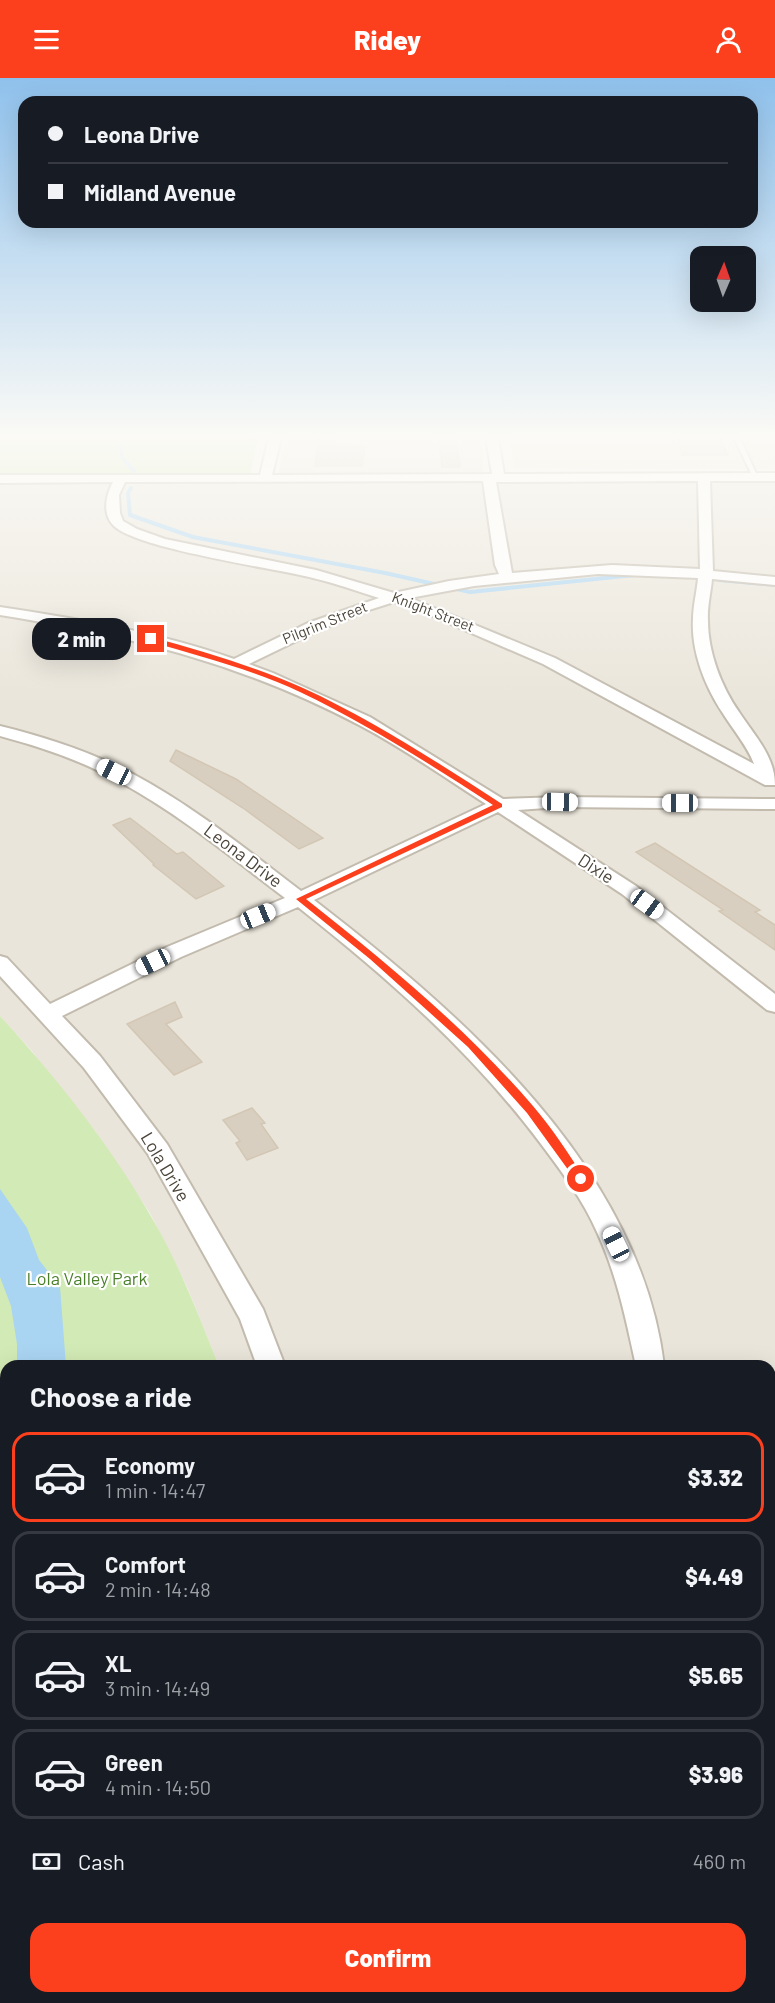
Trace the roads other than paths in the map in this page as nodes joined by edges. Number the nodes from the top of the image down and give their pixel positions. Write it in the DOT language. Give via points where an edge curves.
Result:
graph roads {
  1 [pos="126,528"];
  2 [pos="499,528"];
  3 [pos="705,528"];
  4 [pos="706,574"];
  5 [pos="507,578"];
  6 [pos="775,581"];
  7 [pos="397,598"];
  8 [pos="0,611"];
  9 [pos="237,664"];
  10 [pos="0,730"];
  11 [pos="771,781"];
  12 [pos="775,804"];
  13 [pos="499,805"];
  14 [pos="300,899"];
  15 [pos="0,963"];
  16 [pos="775,1005"];
  17 [pos="48,1013"];
  18 [pos="269,1360"];
  19 [pos="649,1360"];
  1 -- 7 [label="street, Knight Street" via="162,542 316,574"];
  2 -- 5 [label="street"];
  3 -- 4 [label="street"];
  4 -- 5 [label="street, Pilgrim Street" via="605,569"];
  4 -- 6 [label="street, Pilgrim Street"];
  4 -- 11 [label="street" via="700,620 703,650 729,710 758,752"];
  5 -- 7 [label="street, Pilgrim Street" via="448,585"];
  7 -- 9 [label="street, Pilgrim Street" via="309,628"];
  7 -- 11 [label="street, Knight Street" via="549,661"];
  8 -- 9 [label="street, Dixie" via="135,635"];
  9 -- 13 [label="street, Dixie" via="364,721"];
  10 -- 14 [label="street, Leona Drive" via="78,756 142,787 195,820"];
  12 -- 13 [label="street"];
  13 -- 14 [label="street"];
  13 -- 16 [label="street, Dixie" via="629,890"];
  14 -- 17 [label="street" via="174,952"];
  14 -- 19 [label="street, Leona Drive" via="374,957 471,1045 531,1110 581,1179 616,1244 642,1322"];
  15 -- 17 [label="street, Lola Drive"];
  17 -- 18 [label="street, Lola Drive" via="92,1062 158,1150 253,1317"];
}
